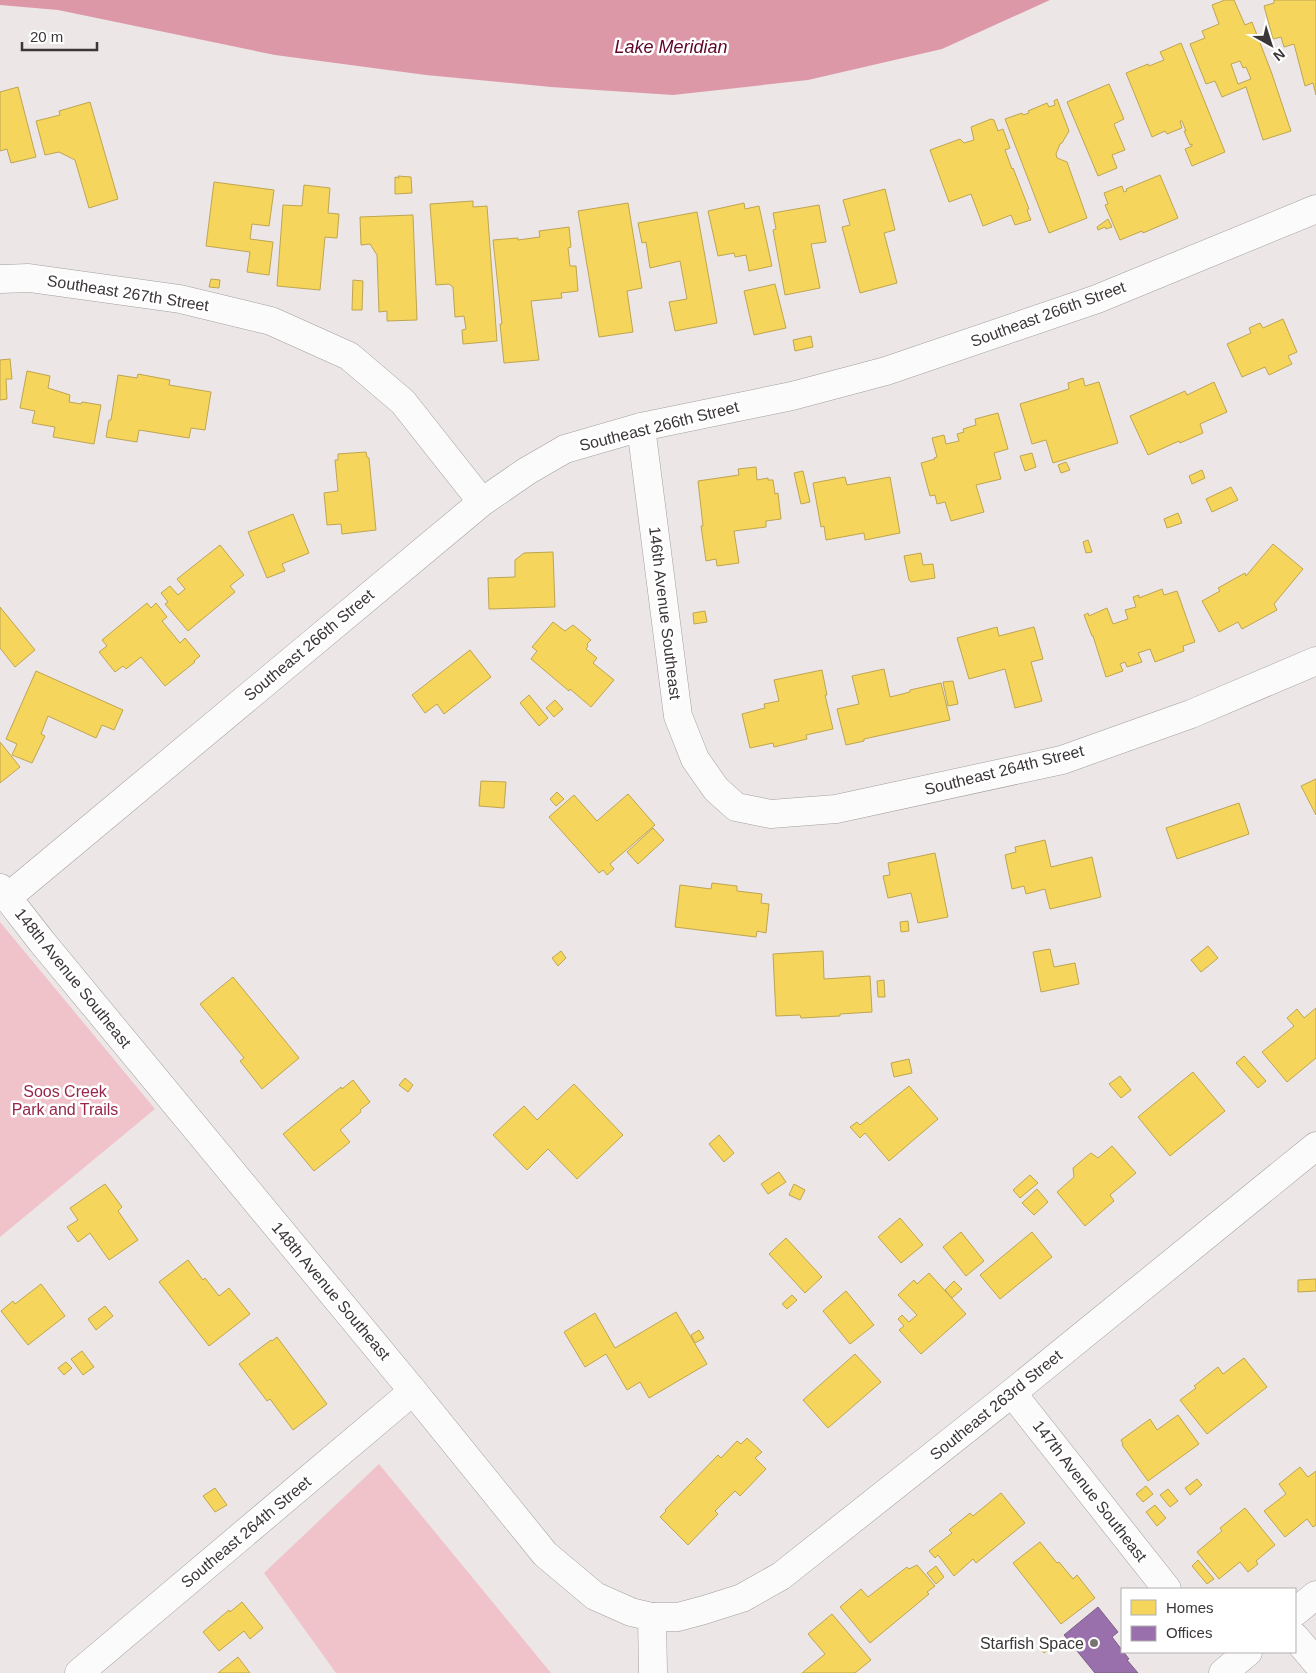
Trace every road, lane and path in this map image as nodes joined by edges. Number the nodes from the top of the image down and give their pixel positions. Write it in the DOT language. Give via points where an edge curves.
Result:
graph roads {
  1 [pos="1316,209"];
  2 [pos="0,279"];
  3 [pos="641,427"];
  4 [pos="482,502"];
  5 [pos="1316,660"];
  6 [pos="716,789"];
  7 [pos="4,892"];
  8 [pos="1316,1146"];
  9 [pos="413,1391"];
  10 [pos="1012,1393"];
  11 [pos="1166,1588"];
  12 [pos="1316,1595"];
  13 [pos="1296,1611"];
  14 [pos="652,1617"];
  15 [pos="1296,1638"];
  16 [pos="1316,1662"];
  17 [pos="79,1673"];
  18 [pos="652,1673"];
  1 -- 3 [label="street, Southeast 266th Street" via="1097,299 886,371 792,396"];
  2 -- 4 [label="street, Southeast 267th Street" via="29,278 180,299 271,321 349,356 403,402"];
  3 -- 4 [label="street, Southeast 266th Street" via="565,449"];
  3 -- 6 [label="street, 146th Avenue Southeast" via="678,716 695,759"];
  4 -- 7 [label="street, Southeast 266th Street"];
  5 -- 6 [label="street, Southeast 264th Street" via="1191,714 1062,760 845,807 771,814 736,807"];
  7 -- 9 [label="street, 148th Avenue Southeast"];
  8 -- 10 [label="street, Southeast 263rd Street"];
  9 -- 14 [label="street, 148th Avenue Southeast" via="545,1554 595,1596 631,1612"];
  9 -- 17 [label="street, Southeast 264th Street"];
  10 -- 11 [label="street, 147th Avenue Southeast"];
  10 -- 14 [label="street, Southeast 263rd Street" via="781,1576 742,1598 678,1618"];
  12 -- 13 [label="street"];
  14 -- 18 [label="street"];
  15 -- 16 [label="street"];
}
